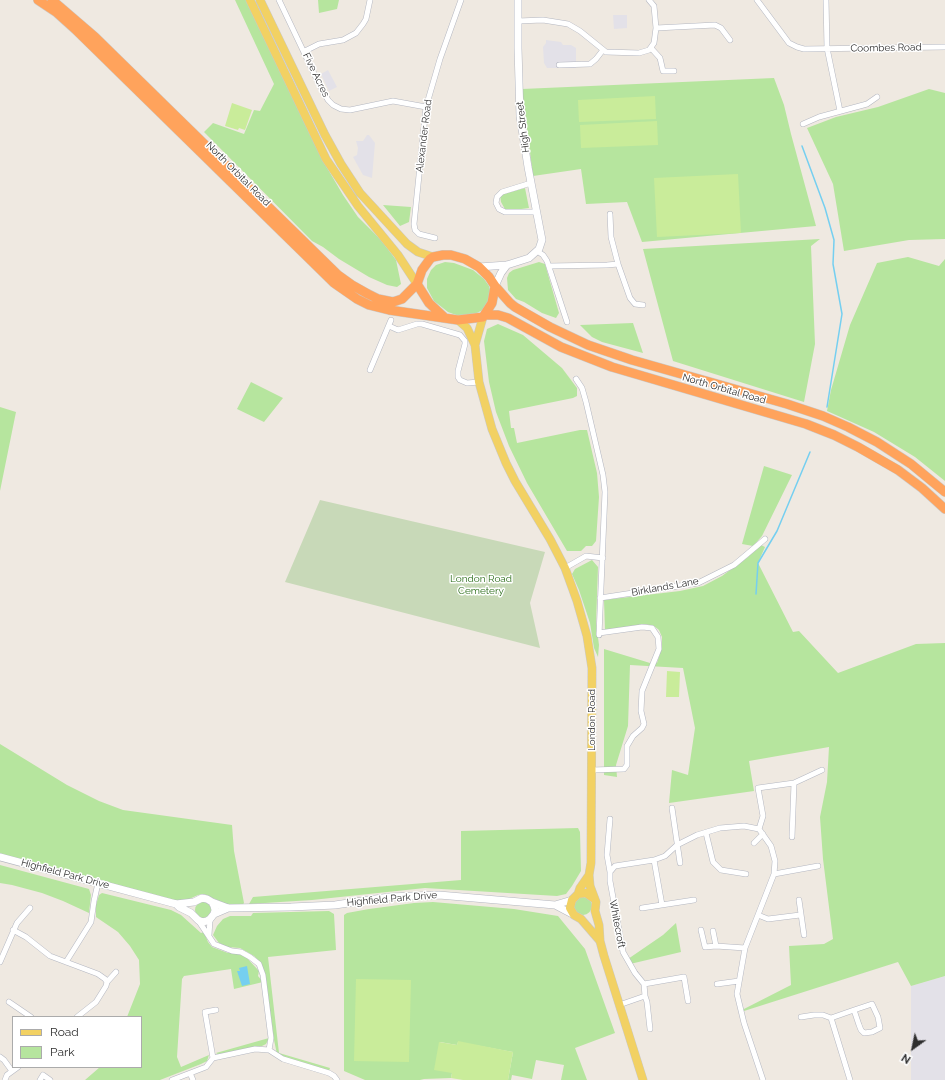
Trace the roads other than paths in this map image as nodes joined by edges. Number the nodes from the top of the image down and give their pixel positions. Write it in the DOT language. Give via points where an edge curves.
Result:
graph roads {
  1 [pos="38,0"];
  2 [pos="52,0"];
  3 [pos="250,0"];
  4 [pos="260,0"];
  5 [pos="279,0"];
  6 [pos="370,0"];
  7 [pos="462,0"];
  8 [pos="518,0"];
  9 [pos="649,0"];
  10 [pos="756,0"];
  11 [pos="826,0"];
  12 [pos="518,21"];
  13 [pos="656,28"];
  14 [pos="730,40"];
  15 [pos="945,47"];
  16 [pos="651,48"];
  17 [pos="827,48"];
  18 [pos="603,50"];
  19 [pos="305,51"];
  20 [pos="559,65"];
  21 [pos="674,71"];
  22 [pos="876,97"];
  23 [pos="426,107"];
  24 [pos="840,111"];
  25 [pos="803,124"];
  26 [pos="531,183"];
  27 [pos="537,212"];
  28 [pos="610,214"];
  29 [pos="436,238"];
  30 [pos="537,251"];
  31 [pos="433,257"];
  32 [pos="618,264"];
  33 [pos="507,265"];
  34 [pos="549,266"];
  35 [pos="479,267"];
  36 [pos="416,284"];
  37 [pos="495,286"];
  38 [pos="643,305"];
  39 [pos="484,316"];
  40 [pos="445,318"];
  41 [pos="391,320"];
  42 [pos="458,320"];
  43 [pos="567,322"];
  44 [pos="389,326"];
  45 [pos="475,345"];
  46 [pos="370,370"];
  47 [pos="576,379"];
  48 [pos="479,382"];
  49 [pos="945,492"];
  50 [pos="945,509"];
  51 [pos="765,539"];
  52 [pos="603,558"];
  53 [pos="565,568"];
  54 [pos="600,598"];
  55 [pos="592,770"];
  56 [pos="822,770"];
  57 [pos="794,782"];
  58 [pos="672,808"];
  59 [pos="610,819"];
  60 [pos="759,829"];
  61 [pos="706,833"];
  62 [pos="763,834"];
  63 [pos="792,837"];
  64 [pos="754,843"];
  65 [pos="677,845"];
  66 [pos="0,857"];
  67 [pos="654,860"];
  68 [pos="680,863"];
  69 [pos="818,866"];
  70 [pos="610,872"];
  71 [pos="746,874"];
  72 [pos="774,874"];
  73 [pos="589,875"];
  74 [pos="98,883"];
  75 [pos="575,897"];
  76 [pos="593,898"];
  77 [pos="694,900"];
  78 [pos="799,900"];
  79 [pos="194,902"];
  80 [pos="212,902"];
  81 [pos="176,904"];
  82 [pos="555,905"];
  83 [pos="662,905"];
  84 [pos="30,908"];
  85 [pos="228,908"];
  86 [pos="642,908"];
  87 [pos="595,911"];
  88 [pos="191,913"];
  89 [pos="758,915"];
  90 [pos="800,915"];
  91 [pos="212,917"];
  92 [pos="577,917"];
  93 [pos="198,920"];
  94 [pos="14,930"];
  95 [pos="701,930"];
  96 [pos="713,931"];
  97 [pos="209,935"];
  98 [pos="804,935"];
  99 [pos="600,941"];
  100 [pos="716,946"];
  101 [pos="745,948"];
  102 [pos="1,955"];
  103 [pos="0,962"];
  104 [pos="66,962"];
  105 [pos="116,972"];
  106 [pos="739,981"];
  107 [pos="107,982"];
  108 [pos="644,984"];
  109 [pos="717,984"];
  110 [pos="644,996"];
  111 [pos="688,1001"];
  112 [pos="9,1002"];
  113 [pos="619,1005"];
  114 [pos="216,1010"];
  115 [pos="854,1010"];
  116 [pos="30,1016"];
  117 [pos="78,1016"];
  118 [pos="801,1017"];
  119 [pos="831,1018"];
  120 [pos="650,1029"];
  121 [pos="270,1050"];
  122 [pos="0,1057"];
  123 [pos="213,1058"];
  124 [pos="16,1068"];
  125 [pos="12,1071"];
  126 [pos="190,1073"];
  127 [pos="335,1078"];
  128 [pos="4,1080"];
  129 [pos="40,1080"];
  130 [pos="50,1080"];
  131 [pos="172,1080"];
  132 [pos="192,1080"];
  133 [pos="643,1080"];
  134 [pos="763,1080"];
  135 [pos="850,1080"];
  1 -- 40 [label="highway, North Orbital Road" via="76,30 334,283 357,299 378,308"];
  2 -- 36 [label="highway, North Orbital Road" via="96,37 338,276 368,294 393,302 402,298"];
  3 -- 36 [label="main road" via="326,159 358,206 398,254"];
  4 -- 31 [label="main road" via="340,164 360,193 407,244 418,252"];
  5 -- 19 [label="street, Five Acres"];
  6 -- 19 [label="street" via="364,24 351,36 319,44"];
  7 -- 23 [label="street, Alexander Road" via="440,59"];
  8 -- 12 [label="street, High Street"];
  9 -- 13 [label="street" via="654,6"];
  10 -- 17 [label="street, Coombes Road" via="789,43 804,49"];
  11 -- 17 [label="street"];
  12 -- 18 [label="street" via="543,20 568,24"];
  12 -- 26 [label="street, High Street" via="520,116"];
  13 -- 14 [label="street" via="714,25 721,28"];
  13 -- 16 [label="street"];
  15 -- 17 [label="street, Coombes Road"];
  16 -- 18 [label="street" via="639,53 609,53"];
  16 -- 21 [label="street" via="660,58 663,71"];
  17 -- 24 [label="street"];
  18 -- 20 [label="street" via="590,64"];
  19 -- 23 [label="street, Five Acres" via="328,100 341,110 393,101"];
  22 -- 24 [label="street" via="867,104"];
  23 -- 29 [label="street, Alexander Road" via="414,228 417,232"];
  24 -- 25 [label="street"];
  26 -- 27 [label="street, High Street"];
  26 -- 27 [label="street" via="502,192 496,203 498,209 505,212"];
  27 -- 30 [label="street, High Street" via="542,240"];
  28 -- 32 [label="street" via="611,237"];
  30 -- 33 [label="street" via="529,258"];
  30 -- 34 [label="street" via="546,258"];
  31 -- 35 [label="highway" via="451,255"];
  31 -- 36 [label="highway" via="427,262"];
  32 -- 34 [label="street"];
  32 -- 38 [label="street" via="630,298 636,304"];
  33 -- 35 [label="street"];
  33 -- 37 [label="street"];
  34 -- 43 [label="street"];
  35 -- 37 [label="highway"];
  36 -- 40 [label="highway" via="429,303"];
  37 -- 39 [label="highway" via="493,300"];
  37 -- 49 [label="highway, North Orbital Road" via="516,307 588,345 787,404 848,427 892,451"];
  39 -- 42 [label="highway"];
  39 -- 45 [label="main road, London Road"];
  39 -- 50 [label="highway, North Orbital Road" via="498,315 508,318 561,347 612,367 806,424 834,435 898,470"];
  40 -- 42 [label="highway"];
  41 -- 44 [label="street"];
  42 -- 45 [label="main road, London Road" via="467,328"];
  44 -- 46 [label="street"];
  44 -- 48 [label="street" via="398,330 422,324 460,335 466,344 458,377 467,383"];
  45 -- 48 [label="main road, London Road"];
  47 -- 52 [label="street" via="586,402 605,492"];
  48 -- 53 [label="main road, London Road" via="492,429 506,463"];
  51 -- 54 [label="street, Birklands Lane" via="734,565 698,583"];
  52 -- 53 [label="street" via="586,556"];
  52 -- 54 [label="street"];
  53 -- 55 [label="main road, London Road" via="587,636 592,668"];
  54 -- 55 [label="street" via="599,634 642,627 652,628 658,637 659,648 642,691 641,711 644,724 627,746 627,765 624,769"];
  55 -- 73 [label="main road, London Road"];
  56 -- 57 [label="street"];
  57 -- 60 [label="street" via="758,788 763,816"];
  57 -- 63 [label="street"];
  58 -- 65 [label="street"];
  59 -- 70 [label="street" via="607,855"];
  60 -- 61 [label="street" via="744,826 720,828"];
  60 -- 62 [label="street"];
  61 -- 65 [label="street"];
  61 -- 71 [label="street" via="713,862 721,870"];
  62 -- 64 [label="street"];
  62 -- 72 [label="street" via="771,846 775,861"];
  65 -- 67 [label="street" via="665,856"];
  65 -- 68 [label="street"];
  66 -- 74 [label="street, Highfield Park Drive"];
  67 -- 70 [label="street" via="615,866"];
  67 -- 83 [label="street"];
  69 -- 72 [label="street"];
  70 -- 108 [label="street, Whitecroft" via="623,952 634,973"];
  72 -- 89 [label="street"];
  73 -- 75 [label="main road, London Road"];
  73 -- 76 [label="main road, London Road"];
  74 -- 81 [label="street, Highfield Park Drive"];
  74 -- 104 [label="street" via="91,922"];
  75 -- 76 [label="main road" via="586,893"];
  75 -- 82 [label="street, Highfield Park Drive"];
  75 -- 92 [label="main road" via="570,908"];
  76 -- 87 [label="main road, London Road" via="596,902"];
  77 -- 83 [label="street"];
  78 -- 90 [label="street"];
  79 -- 80 [label="street, Highfield Park Drive" via="202,898"];
  79 -- 81 [label="street, Highfield Park Drive"];
  79 -- 88 [label="street"];
  80 -- 85 [label="street, Highfield Park Drive"];
  80 -- 91 [label="street" via="215,910"];
  81 -- 88 [label="street, Highfield Park Drive"];
  82 -- 85 [label="street, Highfield Park Drive" via="424,894 335,905"];
  82 -- 92 [label="street, Highfield Park Drive"];
  83 -- 86 [label="street"];
  84 -- 94 [label="street"];
  85 -- 91 [label="street, Highfield Park Drive"];
  87 -- 92 [label="main road" via="588,918"];
  87 -- 99 [label="main road, London Road" via="601,933"];
  88 -- 93 [label="street, Highfield Park Drive"];
  89 -- 90 [label="street" via="768,919"];
  89 -- 101 [label="street"];
  90 -- 98 [label="street"];
  91 -- 93 [label="street, Highfield Park Drive" via="202,922"];
  91 -- 97 [label="street"];
  92 -- 99 [label="main road, London Road"];
  93 -- 97 [label="street"];
  94 -- 102 [label="street"];
  94 -- 104 [label="street" via="50,956"];
  95 -- 100 [label="street" via="706,947"];
  96 -- 100 [label="street"];
  97 -- 121 [label="street" via="218,946 241,952 259,964 263,974 271,1038"];
  99 -- 113 [label="main road, London Road"];
  100 -- 101 [label="street"];
  101 -- 106 [label="street"];
  102 -- 103 [label="street"];
  104 -- 107 [label="street" via="98,974"];
  105 -- 107 [label="street"];
  106 -- 109 [label="street"];
  106 -- 134 [label="street" via="737,994"];
  107 -- 117 [label="street" via="96,1002"];
  108 -- 110 [label="street"];
  108 -- 111 [label="street" via="684,977"];
  110 -- 113 [label="street"];
  110 -- 120 [label="street"];
  112 -- 116 [label="street"];
  113 -- 133 [label="main road, London Road"];
  114 -- 123 [label="street" via="205,1012"];
  115 -- 115 [label="street" via="872,1004 880,1028 864,1033"];
  115 -- 119 [label="street"];
  118 -- 119 [label="street" via="823,1015"];
  119 -- 135 [label="street"];
  121 -- 123 [label="street" via="255,1049"];
  121 -- 127 [label="street" via="283,1059"];
  122 -- 125 [label="street"];
  123 -- 126 [label="street" via="206,1067"];
  124 -- 125 [label="street"];
  125 -- 128 [label="street"];
  126 -- 131 [label="street"];
  126 -- 132 [label="street"];
  129 -- 130 [label="street" via="43,1075"];
}
